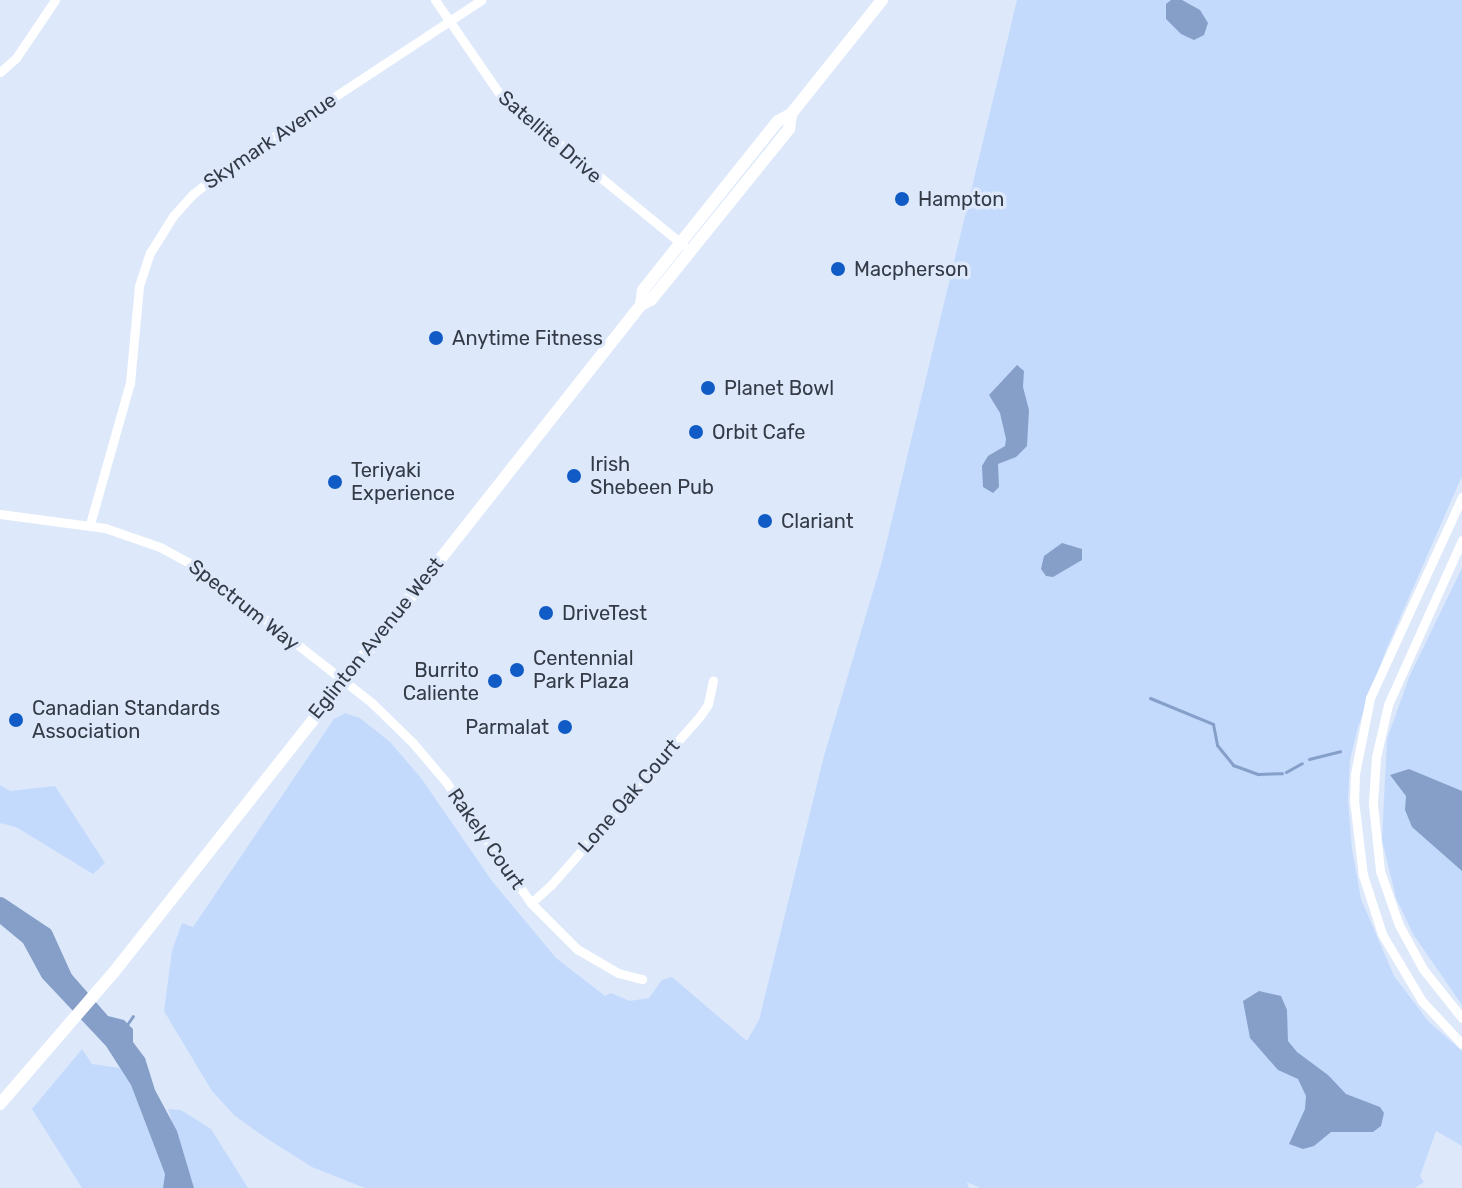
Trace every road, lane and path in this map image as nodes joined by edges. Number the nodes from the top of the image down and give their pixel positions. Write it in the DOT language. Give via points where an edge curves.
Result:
graph roads {
  1 [pos="55,0"];
  2 [pos="435,0"];
  3 [pos="481,0"];
  4 [pos="882,0"];
  5 [pos="449,22"];
  6 [pos="0,72"];
  7 [pos="685,247"];
  8 [pos="1462,497"];
  9 [pos="0,514"];
  10 [pos="90,524"];
  11 [pos="1462,540"];
  12 [pos="341,681"];
  13 [pos="713,681"];
  14 [pos="531,903"];
  15 [pos="642,979"];
  16 [pos="1462,1018"];
  17 [pos="1462,1044"];
  18 [pos="0,1104"];
  1 -- 6 [label="street" via="16,58"];
  2 -- 5 [label="street, Satellite Drive"];
  3 -- 5 [label="street, Skymark Avenue"];
  4 -- 7 [label="main road, Eglinton Avenue West" via="791,114 778,121"];
  5 -- 7 [label="street, Satellite Drive" via="501,96"];
  5 -- 10 [label="street, Skymark Avenue" via="225,169 173,216 150,253 139,286 130,383"];
  7 -- 12 [label="main road, Eglinton Avenue West" via="651,300 641,305"];
  8 -- 17 [label="street" via="1370,698 1354,800 1363,875 1382,934 1422,1001"];
  9 -- 10 [label="street, Spectrum Way"];
  10 -- 12 [label="street, Spectrum Way" via="185,559"];
  11 -- 16 [label="street" via="1388,705 1376,757 1373,804 1380,871 1399,925 1423,969"];
  12 -- 14 [label="street, Rakely Court" via="421,751"];
  12 -- 18 [label="main road, Eglinton Avenue West" via="114,972"];
  13 -- 14 [label="street, Lone Oak Court" via="700,716"];
  14 -- 15 [label="street, Rakely Court" via="577,949 599,964"];
}
